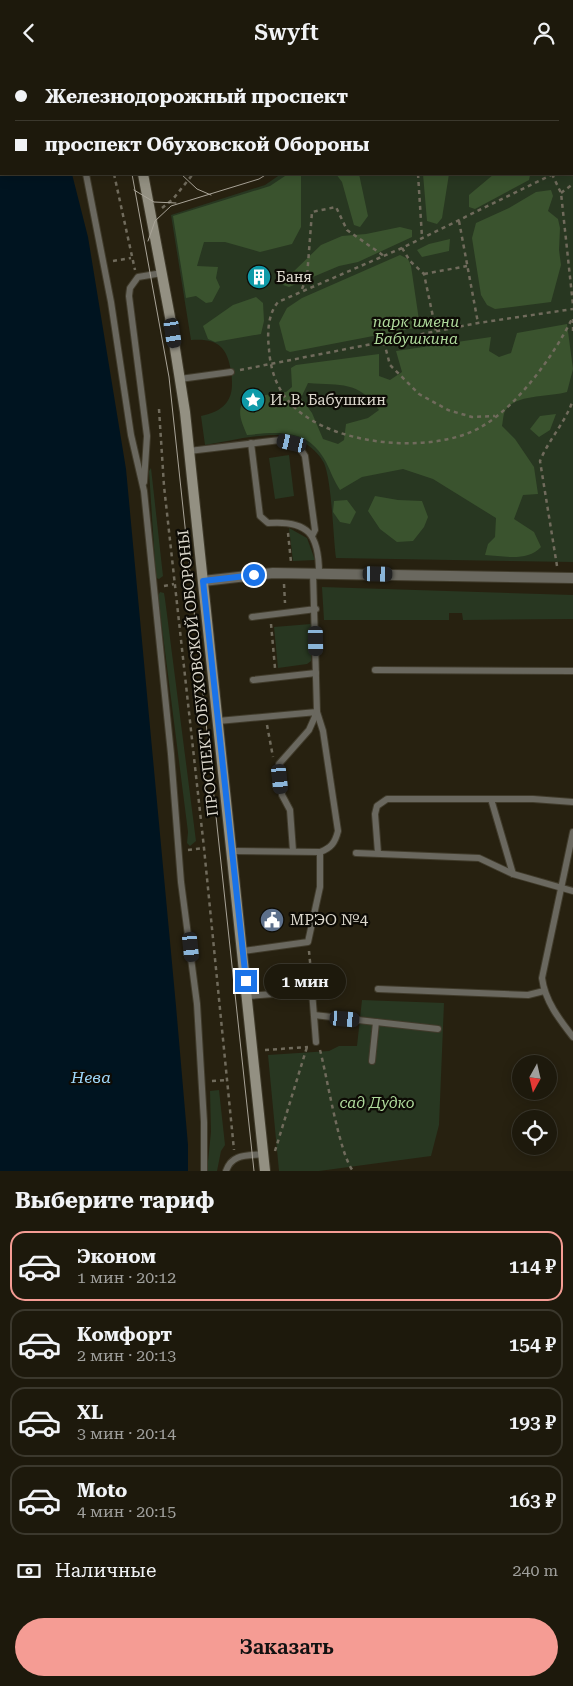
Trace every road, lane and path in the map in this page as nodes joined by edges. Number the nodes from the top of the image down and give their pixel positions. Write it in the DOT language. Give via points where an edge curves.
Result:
graph roads {
  1 [pos="86,175"];
  2 [pos="114,175"];
  3 [pos="143,175"];
  4 [pos="192,175"];
  5 [pos="418,175"];
  6 [pos="551,175"];
  7 [pos="553,175"];
  8 [pos="573,183"];
  9 [pos="561,193"];
  10 [pos="162,208"];
  11 [pos="459,221"];
  12 [pos="422,238"];
  13 [pos="402,248"];
  14 [pos="384,256"];
  15 [pos="131,258"];
  16 [pos="116,261"];
  17 [pos="467,266"];
  18 [pos="162,273"];
  19 [pos="424,274"];
  20 [pos="138,277"];
  21 [pos="301,290"];
  22 [pos="573,305"];
  23 [pos="573,309"];
  24 [pos="573,318"];
  25 [pos="478,323"];
  26 [pos="436,331"];
  27 [pos="573,333"];
  28 [pos="384,342"];
  29 [pos="270,364"];
  30 [pos="231,372"];
  31 [pos="180,379"];
  32 [pos="573,400"];
  33 [pos="159,409"];
  34 [pos="572,410"];
  35 [pos="496,415"];
  36 [pos="147,436"];
  37 [pos="132,441"];
  38 [pos="251,443"];
  39 [pos="189,451"];
  40 [pos="164,457"];
  41 [pos="157,458"];
  42 [pos="144,491"];
  43 [pos="286,522"];
  44 [pos="312,536"];
  45 [pos="291,563"];
  46 [pos="557,567"];
  47 [pos="316,573"];
  48 [pos="573,578"];
  49 [pos="203,581"];
  50 [pos="284,583"];
  51 [pos="174,584"];
  52 [pos="160,586"];
  53 [pos="316,609"];
  54 [pos="286,613"];
  55 [pos="270,615"];
  56 [pos="252,617"];
  57 [pos="375,670"];
  58 [pos="573,671"];
  59 [pos="316,673"];
  60 [pos="276,677"];
  61 [pos="253,680"];
  62 [pos="317,713"];
  63 [pos="266,716"];
  64 [pos="218,721"];
  65 [pos="279,764"];
  66 [pos="491,799"];
  67 [pos="573,802"];
  68 [pos="573,832"];
  69 [pos="204,849"];
  70 [pos="190,850"];
  71 [pos="232,851"];
  72 [pos="293,851"];
  73 [pos="320,852"];
  74 [pos="356,853"];
  75 [pos="378,853"];
  76 [pos="513,874"];
  77 [pos="559,888"];
  78 [pos="573,891"];
  79 [pos="308,942"];
  80 [pos="243,951"];
  81 [pos="378,989"];
  82 [pos="312,991"];
  83 [pos="544,991"];
  84 [pos="248,996"];
  85 [pos="314,1015"];
  86 [pos="376,1022"];
  87 [pos="438,1029"];
  88 [pos="573,1037"];
  89 [pos="316,1042"];
  90 [pos="307,1047"];
  91 [pos="265,1050"];
  92 [pos="372,1061"];
  93 [pos="228,1080"];
  94 [pos="212,1081"];
  95 [pos="234,1149"];
  96 [pos="269,1154"];
  97 [pos="204,1171"];
  98 [pos="226,1171"];
  99 [pos="265,1171"];
  100 [pos="353,1171"];
  1 -- 37 [label="lane" via="112,302"];
  2 -- 15 [label="path"];
  3 -- 18 [label="main road, ПРОСПЕКТ ОБУХОВСКОЙ ОБОРОНЫ"];
  4 -- 10 [label="path"];
  5 -- 12 [label="path"];
  6 -- 11 [label="path"];
  7 -- 9 [label="path"];
  8 -- 9 [label="path"];
  9 -- 22 [label="path"];
  11 -- 12 [label="path"];
  11 -- 17 [label="path"];
  12 -- 13 [label="path"];
  13 -- 14 [label="path"];
  13 -- 19 [label="path"];
  14 -- 21 [label="path"];
  14 -- 21 [label="path" via="347,229 336,207 312,212 307,277"];
  15 -- 16 [label="path"];
  15 -- 20 [label="path"];
  17 -- 19 [label="path"];
  17 -- 25 [label="path"];
  18 -- 20 [label="lane"];
  18 -- 31 [label="main road, ПРОСПЕКТ ОБУХОВСКОЙ ОБОРОНЫ"];
  19 -- 26 [label="path"];
  20 -- 36 [label="lane" via="130,289 129,304"];
  21 -- 29 [label="path" via="278,301 272,309 268,334"];
  23 -- 25 [label="path"];
  24 -- 27 [label="path"];
  24 -- 35 [label="path" via="542,368"];
  25 -- 26 [label="path"];
  26 -- 28 [label="path"];
  28 -- 29 [label="path"];
  28 -- 35 [label="path" via="390,365 419,394 448,410 472,417"];
  29 -- 30 [label="path"];
  29 -- 35 [label="path" via="282,391 297,409 313,421 362,439 398,443 452,438 481,427"];
  30 -- 31 [label="lane"];
  31 -- 39 [label="main road, ПРОСПЕКТ ОБУХОВСКОЙ ОБОРОНЫ"];
  32 -- 34 [label="path"];
  33 -- 40 [label="path"];
  34 -- 46 [label="path" via="546,445 540,461"];
  36 -- 37 [label="lane" via="144,441"];
  36 -- 42 [label="lane"];
  37 -- 42 [label="lane"];
  38 -- 39 [label="lane"];
  38 -- 43 [label="lane" via="260,517 268,523"];
  38 -- 44 [label="lane" via="280,440 301,449 305,456 314,520"];
  39 -- 49 [label="main road, ПРОСПЕКТ ОБУХОВСКОЙ ОБОРОНЫ"];
  40 -- 41 [label="path"];
  40 -- 51 [label="path"];
  42 -- 97 [label="lane" via="181,882 197,1004"];
  43 -- 44 [label="lane" via="302,526"];
  43 -- 45 [label="path"];
  44 -- 47 [label="lane" via="319,556"];
  47 -- 48 [label="street"];
  47 -- 49 [label="street" via="274,573"];
  47 -- 53 [label="lane"];
  49 -- 64 [label="main road, ПРОСПЕКТ ОБУХОВСКОЙ ОБОРОНЫ"];
  50 -- 54 [label="path"];
  51 -- 52 [label="path"];
  51 -- 69 [label="path"];
  53 -- 54 [label="lane"];
  53 -- 59 [label="lane"];
  54 -- 55 [label="lane"];
  55 -- 56 [label="lane"];
  55 -- 60 [label="path"];
  57 -- 58 [label="lane"];
  59 -- 60 [label="lane"];
  59 -- 62 [label="lane"];
  60 -- 61 [label="lane"];
  62 -- 63 [label="lane"];
  62 -- 65 [label="lane" via="309,730"];
  62 -- 73 [label="lane" via="323,731 338,831 336,841 329,849"];
  63 -- 64 [label="lane"];
  63 -- 65 [label="path" via="271,754"];
  64 -- 71 [label="main road, ПРОСПЕКТ ОБУХОВСКОЙ ОБОРОНЫ"];
  65 -- 72 [label="lane" via="282,795 290,810"];
  66 -- 67 [label="lane"];
  66 -- 75 [label="lane" via="386,799 375,814"];
  66 -- 76 [label="lane"];
  68 -- 77 [label="lane"];
  69 -- 70 [label="path"];
  69 -- 93 [label="path"];
  71 -- 72 [label="lane"];
  71 -- 80 [label="main road, ПРОСПЕКТ ОБУХОВСКОЙ ОБОРОНЫ"];
  72 -- 73 [label="lane"];
  73 -- 79 [label="lane" via="320,887"];
  74 -- 75 [label="lane"];
  75 -- 76 [label="lane" via="479,858"];
  76 -- 77 [label="lane"];
  77 -- 78 [label="lane"];
  77 -- 83 [label="lane" via="542,978"];
  79 -- 80 [label="lane"];
  79 -- 82 [label="path"];
  80 -- 84 [label="main road, ПРОСПЕКТ ОБУХОВСКОЙ ОБОРОНЫ"];
  81 -- 83 [label="lane" via="528,995"];
  82 -- 84 [label="lane"];
  82 -- 85 [label="lane"];
  83 -- 88 [label="lane" via="558,1018"];
  84 -- 96 [label="main road, ПРОСПЕКТ ОБУХОВСКОЙ ОБОРОНЫ"];
  85 -- 86 [label="lane"];
  85 -- 89 [label="lane"];
  86 -- 87 [label="lane"];
  86 -- 92 [label="lane"];
  89 -- 90 [label="path"];
  89 -- 100 [label="path"];
  90 -- 91 [label="path"];
  90 -- 96 [label="path"];
  93 -- 94 [label="path"];
  93 -- 95 [label="path"];
  96 -- 98 [label="lane" via="235,1157 228,1163"];
  96 -- 99 [label="main road, ПРОСПЕКТ ОБУХОВСКОЙ ОБОРОНЫ"];
}
